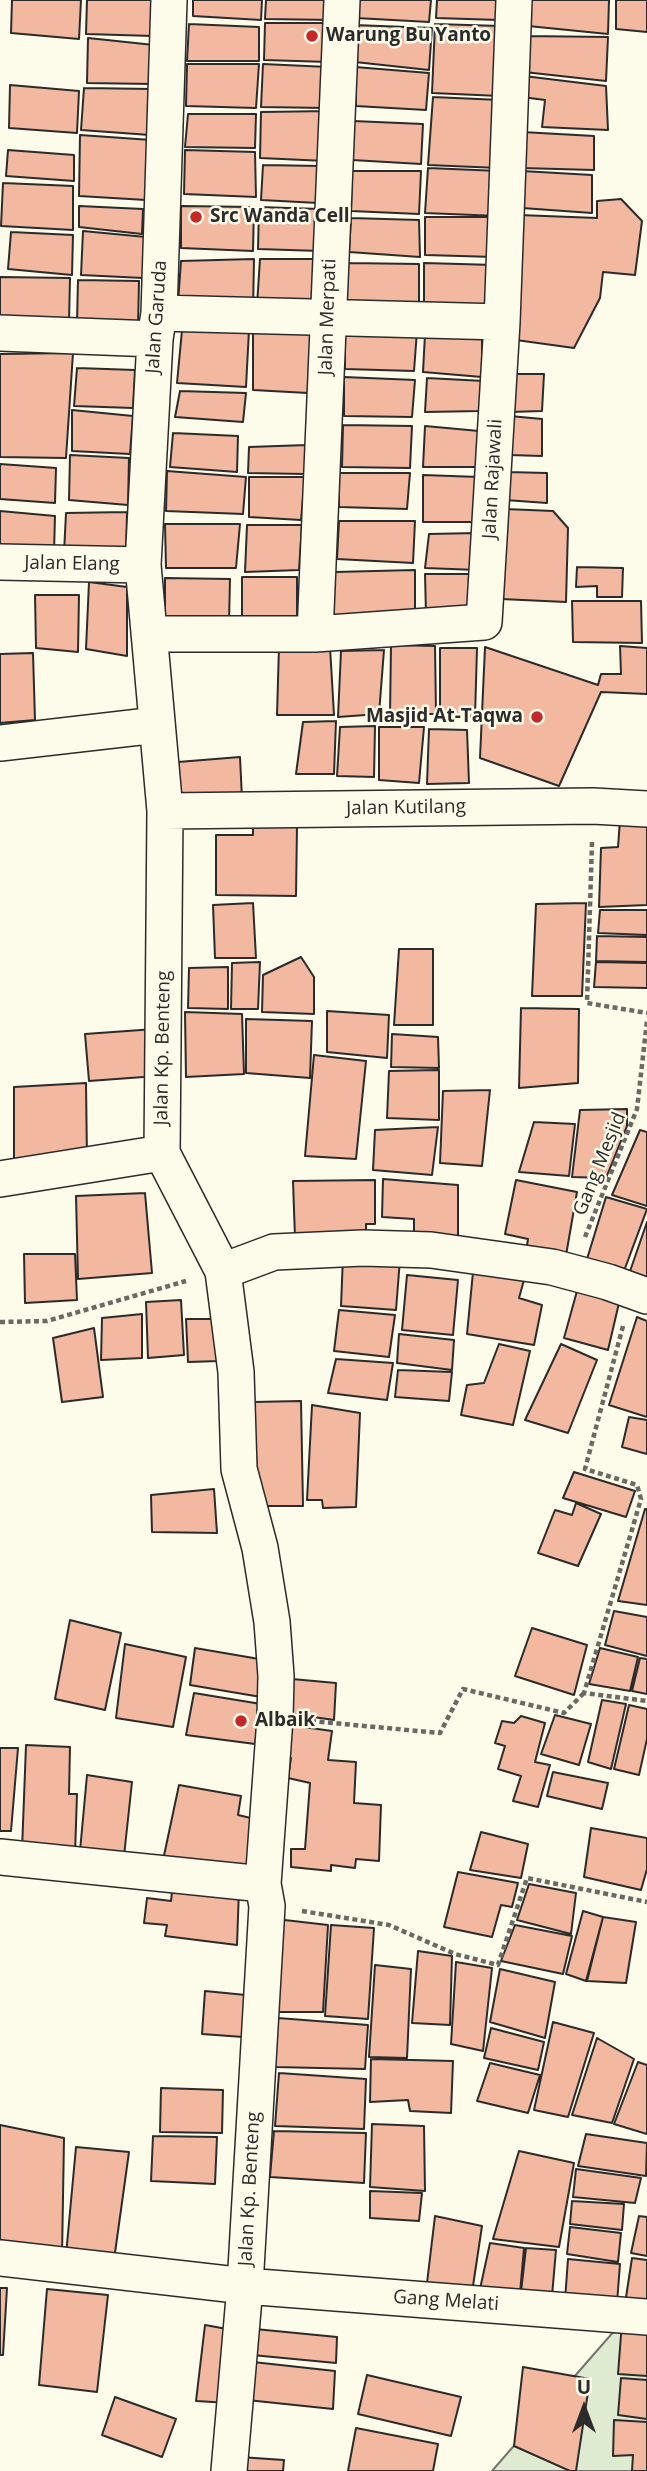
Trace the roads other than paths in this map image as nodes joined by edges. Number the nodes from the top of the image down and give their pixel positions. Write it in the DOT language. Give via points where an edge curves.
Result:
graph roads {
  1 [pos="169,0"];
  2 [pos="342,0"];
  3 [pos="514,0"];
  4 [pos="328,316"];
  5 [pos="502,322"];
  6 [pos="157,326"];
  7 [pos="0,334"];
  8 [pos="0,562"];
  9 [pos="143,565"];
  10 [pos="149,634"];
  11 [pos="315,634"];
  12 [pos="157,725"];
  13 [pos="0,743"];
  14 [pos="647,808"];
  15 [pos="165,811"];
  16 [pos="162,1153"];
  17 [pos="0,1180"];
  18 [pos="223,1271"];
  19 [pos="640,1293"];
  20 [pos="2,1866"];
  21 [pos="265,1895"];
  22 [pos="0,2258"];
  23 [pos="245,2286"];
  24 [pos="647,2317"];
  25 [pos="229,2471"];
  1 -- 6 [label="street, Jalan Garuda"];
  2 -- 4 [label="street, Jalan Merpati"];
  3 -- 5 [label="street, Jalan Rajawali"];
  4 -- 5 [label="street"];
  4 -- 6 [label="street"];
  4 -- 11 [label="street, Jalan Merpati"];
  5 -- 11 [label="street, Jalan Rajawali" via="484,622"];
  6 -- 7 [label="street"];
  6 -- 9 [label="street, Jalan Garuda"];
  8 -- 9 [label="street, Jalan Elang"];
  9 -- 10 [label="street, Jalan Garuda"];
  10 -- 11 [label="street, Jalan Rajawali"];
  10 -- 12 [label="street, Jalan Garuda"];
  12 -- 13 [label="street"];
  12 -- 15 [label="street, Jalan Kp. Benteng"];
  14 -- 15 [label="street, Jalan Kutilang"];
  15 -- 16 [label="street, Jalan Kp. Benteng"];
  16 -- 17 [label="street"];
  16 -- 18 [label="street, Jalan Kp. Benteng"];
  18 -- 19 [label="street" via="274,1252 431,1250 570,1272"];
  18 -- 21 [label="street, Jalan Kp. Benteng" via="236,1372 239,1469 260,1548 276,1676"];
  20 -- 21 [label="street"];
  21 -- 23 [label="street, Jalan Kp. Benteng"];
  22 -- 23 [label="street, Gang Melati"];
  23 -- 24 [label="street, Gang Melati"];
  23 -- 25 [label="street, Jalan Kp. Benteng"];
}
